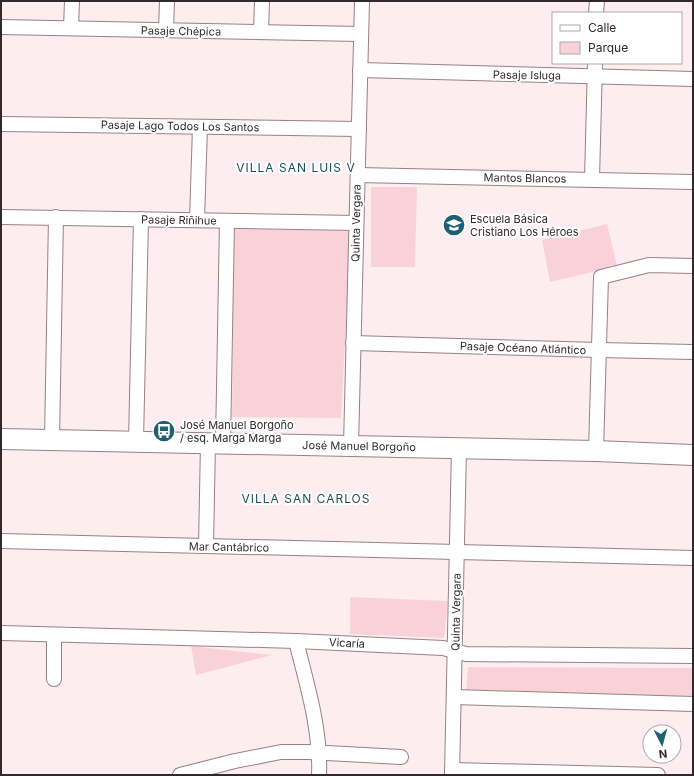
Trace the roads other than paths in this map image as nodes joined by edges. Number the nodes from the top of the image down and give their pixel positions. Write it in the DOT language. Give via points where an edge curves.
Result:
graph roads {
  1 [pos="72,1"];
  2 [pos="167,1"];
  3 [pos="262,1"];
  4 [pos="362,1"];
  5 [pos="597,1"];
  6 [pos="596,12"];
  7 [pos="1,27"];
  8 [pos="71,28"];
  9 [pos="166,30"];
  10 [pos="261,32"];
  11 [pos="361,34"];
  12 [pos="360,70"];
  13 [pos="595,70"];
  14 [pos="693,79"];
  15 [pos="1,124"];
  16 [pos="200,127"];
  17 [pos="359,129"];
  18 [pos="358,174"];
  19 [pos="592,180"];
  20 [pos="693,182"];
  21 [pos="1,217"];
  22 [pos="56,218"];
  23 [pos="141,219"];
  24 [pos="198,220"];
  25 [pos="227,221"];
  26 [pos="356,223"];
  27 [pos="693,266"];
  28 [pos="353,343"];
  29 [pos="599,350"];
  30 [pos="693,352"];
  31 [pos="1,438"];
  32 [pos="52,440"];
  33 [pos="136,442"];
  34 [pos="215,443"];
  35 [pos="350,446"];
  36 [pos="459,448"];
  37 [pos="596,451"];
  38 [pos="693,455"];
  39 [pos="1,541"];
  40 [pos="206,546"];
  41 [pos="457,552"];
  42 [pos="693,558"];
  43 [pos="1,633"];
  44 [pos="54,634"];
  45 [pos="296,641"];
  46 [pos="455,651"];
  47 [pos="693,656"];
  48 [pos="54,679"];
  49 [pos="454,697"];
  50 [pos="693,704"];
  51 [pos="319,753"];
  52 [pos="401,757"];
  53 [pos="452,772"];
  54 [pos="180,775"];
  55 [pos="319,775"];
  56 [pos="658,775"];
  1 -- 8 [label="street"];
  2 -- 9 [label="street"];
  3 -- 10 [label="street"];
  4 -- 11 [label="street, Quinta Vergara"];
  5 -- 6 [label="street"];
  7 -- 8 [label="street, Pasaje Chépica"];
  8 -- 9 [label="street, Pasaje Chépica"];
  9 -- 10 [label="street, Pasaje Chépica"];
  10 -- 11 [label="street, Pasaje Chépica"];
  11 -- 12 [label="street, Quinta Vergara"];
  12 -- 13 [label="street, Pasaje Isluga"];
  12 -- 17 [label="street, Quinta Vergara"];
  13 -- 14 [label="street, Pasaje Isluga"];
  13 -- 19 [label="street"];
  15 -- 16 [label="street, Pasaje Lago Todos Los Santos"];
  16 -- 17 [label="street, Pasaje Lago Todos Los Santos"];
  16 -- 24 [label="street"];
  17 -- 18 [label="street, Quinta Vergara"];
  18 -- 19 [label="street, Mantos Blancos"];
  18 -- 26 [label="street, Quinta Vergara"];
  19 -- 20 [label="street, Mantos Blancos"];
  21 -- 22 [label="street, Pasaje Riñihue"];
  22 -- 23 [label="street, Pasaje Riñihue"];
  22 -- 32 [label="street"];
  23 -- 24 [label="street, Pasaje Riñihue"];
  23 -- 33 [label="street"];
  24 -- 25 [label="street, Pasaje Riñihue"];
  25 -- 26 [label="street, Pasaje Riñihue"];
  25 -- 34 [label="street"];
  26 -- 28 [label="street, Quinta Vergara"];
  27 -- 29 [label="street" via="649,265 601,277"];
  28 -- 29 [label="street, Pasaje Océano Atlántico"];
  28 -- 35 [label="street, Quinta Vergara"];
  29 -- 30 [label="street, Pasaje Océano Atlántico"];
  29 -- 37 [label="street"];
  31 -- 32 [label="street, José Manuel Borgoño"];
  32 -- 33 [label="street, José Manuel Borgoño"];
  33 -- 34 [label="street, José Manuel Borgoño"];
  34 -- 35 [label="street, José Manuel Borgoño"];
  34 -- 40 [label="street"];
  35 -- 36 [label="street, José Manuel Borgoño"];
  36 -- 37 [label="street, José Manuel Borgoño"];
  36 -- 41 [label="street, Quinta Vergara"];
  37 -- 38 [label="street, José Manuel Borgoño"];
  39 -- 40 [label="street, Mar Cantábrico"];
  40 -- 41 [label="street, Mar Cantábrico"];
  41 -- 42 [label="street, Mar Cantábrico"];
  41 -- 46 [label="street, Quinta Vergara"];
  43 -- 44 [label="street, Vicaría"];
  44 -- 45 [label="street, Vicaría"];
  44 -- 48 [label="street"];
  45 -- 46 [label="street, Vicaría" via="443,648"];
  45 -- 51 [label="street"];
  46 -- 47 [label="street, Vicaría" via="466,654"];
  46 -- 49 [label="street, Quinta Vergara"];
  49 -- 50 [label="street"];
  49 -- 53 [label="street, Quinta Vergara"];
  51 -- 52 [label="street"];
  51 -- 54 [label="street" via="281,752"];
  51 -- 55 [label="street"];
  53 -- 56 [label="street"];
}
